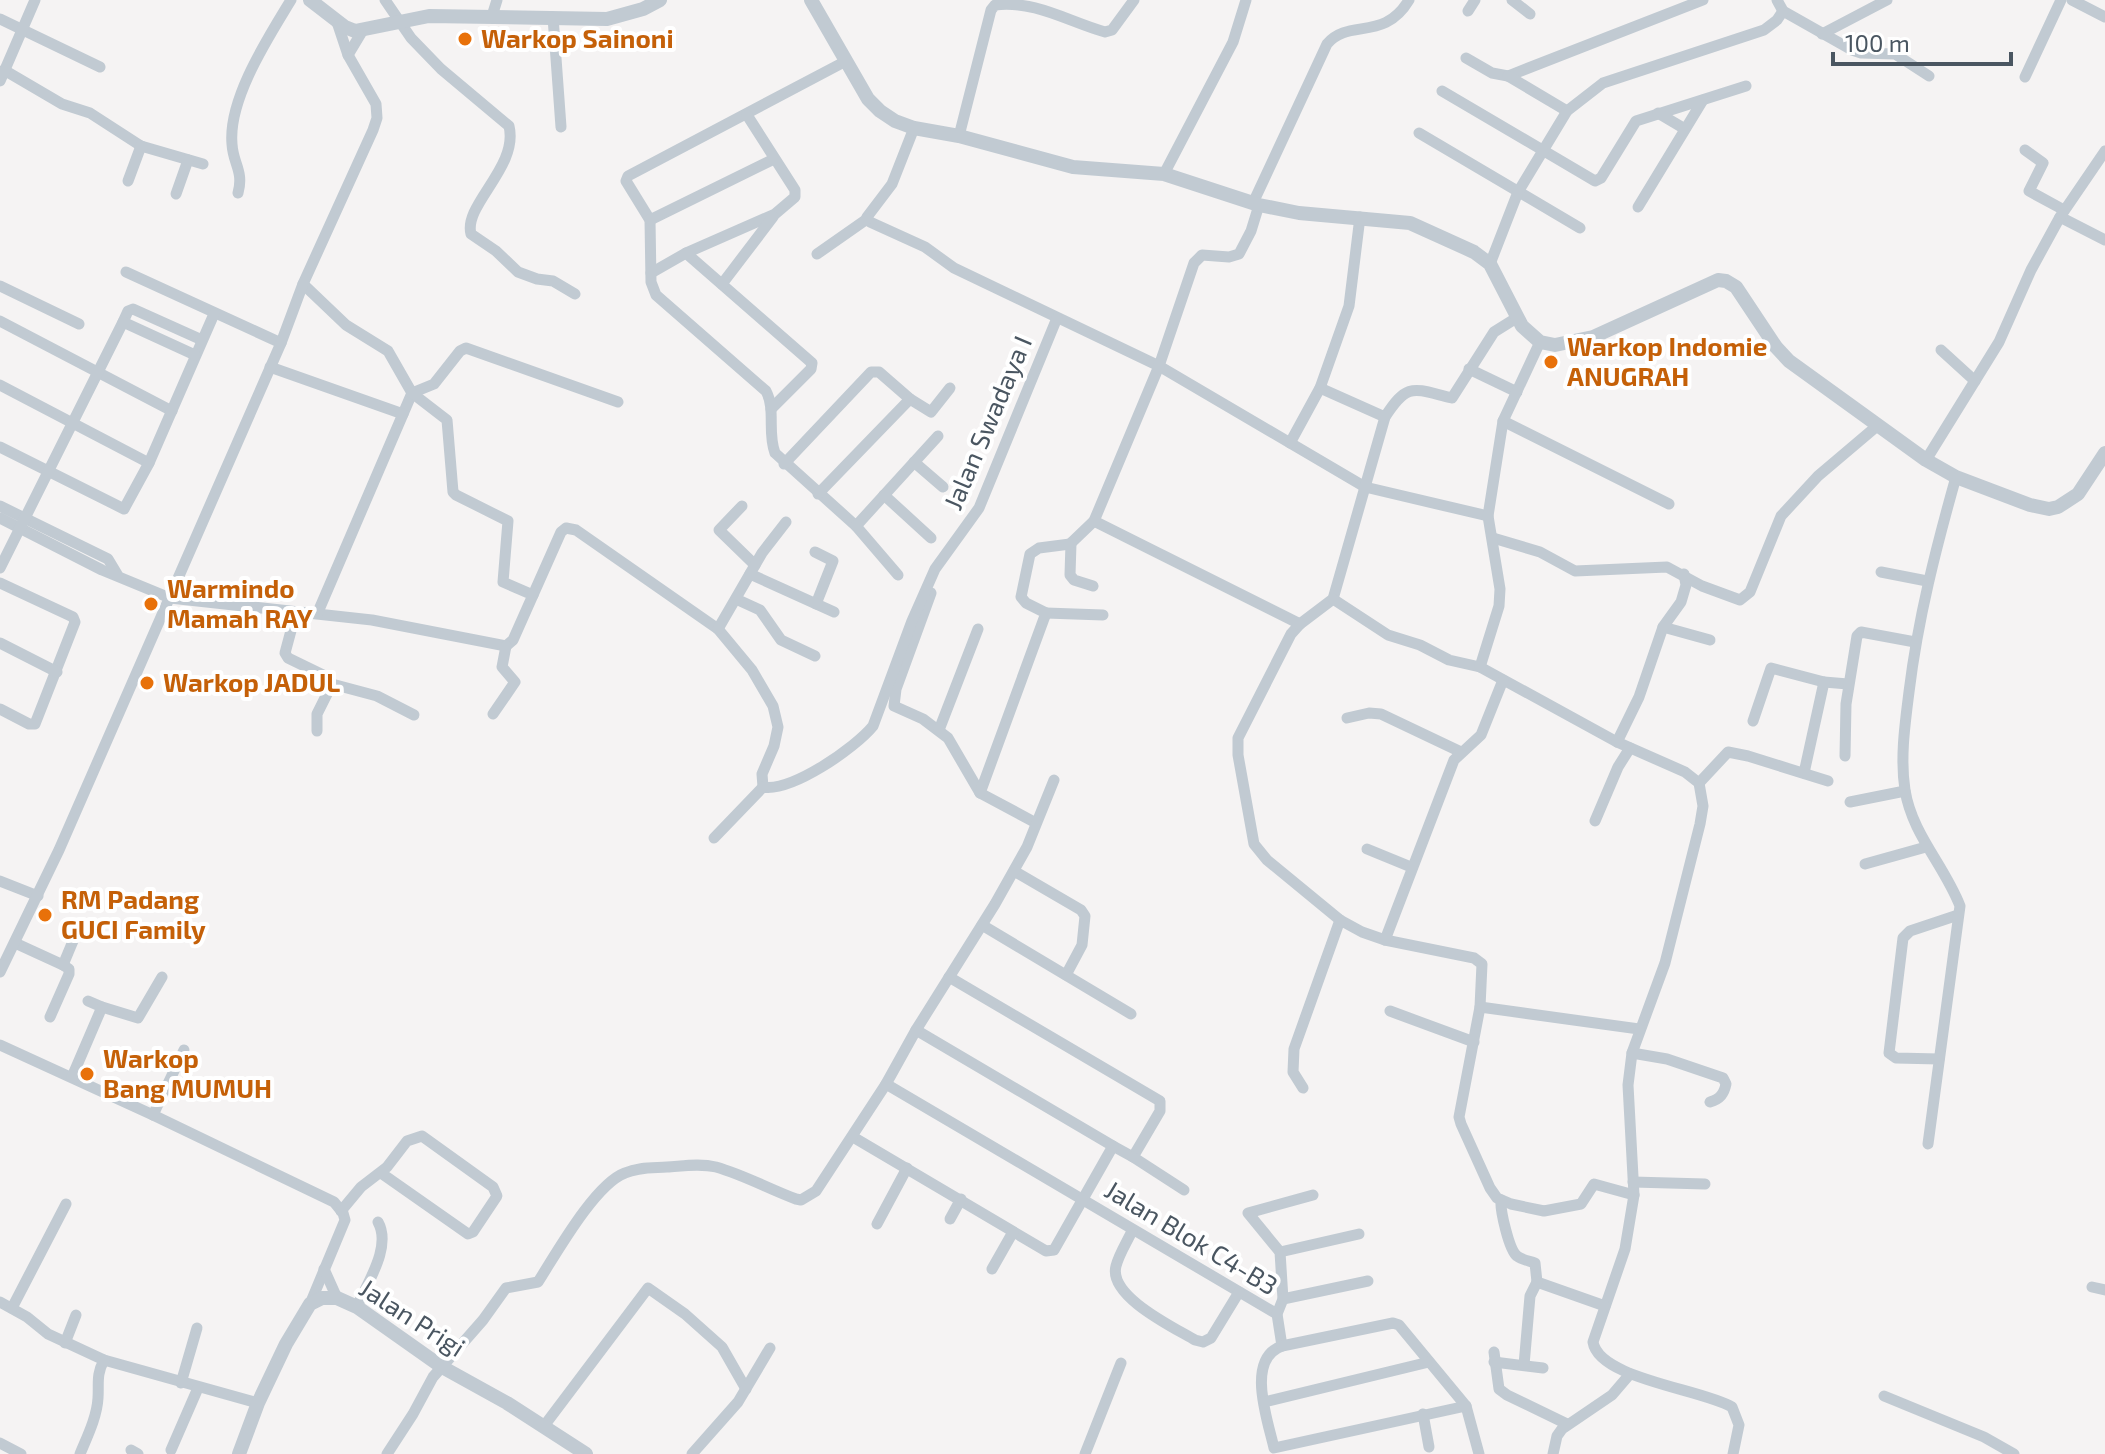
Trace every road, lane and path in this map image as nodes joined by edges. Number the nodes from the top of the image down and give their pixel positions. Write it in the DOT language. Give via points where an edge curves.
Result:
graph roads {
  1 [pos="35,0"];
  2 [pos="291,0"];
  3 [pos="310,0"];
  4 [pos="385,0"];
  5 [pos="497,0"];
  6 [pos="660,0"];
  7 [pos="811,0"];
  8 [pos="1134,0"];
  9 [pos="1246,0"];
  10 [pos="1409,0"];
  11 [pos="1475,0"];
  12 [pos="1512,0"];
  13 [pos="1703,0"];
  14 [pos="1887,0"];
  15 [pos="2061,0"];
  16 [pos="2072,0"];
  17 [pos="1045,3"];
  18 [pos="1780,3"];
  19 [pos="626,7"];
  20 [pos="1468,11"];
  21 [pos="1530,14"];
  22 [pos="492,16"];
  23 [pos="553,17"];
  24 [pos="2105,17"];
  25 [pos="0,19"];
  26 [pos="337,22"];
  27 [pos="400,22"];
  28 [pos="373,28"];
  29 [pos="23,31"];
  30 [pos="1822,34"];
  31 [pos="348,55"];
  32 [pos="1466,58"];
  33 [pos="846,61"];
  34 [pos="100,67"];
  35 [pos="2,76"];
  36 [pos="1508,76"];
  37 [pos="1929,76"];
  38 [pos="2025,77"];
  39 [pos="1746,86"];
  40 [pos="1442,91"];
  41 [pos="1703,100"];
  42 [pos="1567,111"];
  43 [pos="1658,113"];
  44 [pos="747,115"];
  45 [pos="561,127"];
  46 [pos="914,128"];
  47 [pos="1685,129"];
  48 [pos="1419,133"];
  49 [pos="959,136"];
  50 [pos="141,146"];
  51 [pos="1544,150"];
  52 [pos="2025,150"];
  53 [pos="2105,151"];
  54 [pos="774,159"];
  55 [pos="188,160"];
  56 [pos="203,164"];
  57 [pos="1164,174"];
  58 [pos="128,181"];
  59 [pos="1518,192"];
  60 [pos="238,193"];
  61 [pos="176,194"];
  62 [pos="1256,204"];
  63 [pos="1638,207"];
  64 [pos="2062,213"];
  65 [pos="775,214"];
  66 [pos="1360,217"];
  67 [pos="867,219"];
  68 [pos="650,220"];
  69 [pos="1580,228"];
  70 [pos="2105,240"];
  71 [pos="686,253"];
  72 [pos="817,254"];
  73 [pos="1490,264"];
  74 [pos="126,272"];
  75 [pos="651,273"];
  76 [pos="303,284"];
  77 [pos="722,284"];
  78 [pos="0,286"];
  79 [pos="575,294"];
  80 [pos="214,314"];
  81 [pos="1518,317"];
  82 [pos="1057,318"];
  83 [pos="0,321"];
  84 [pos="123,322"];
  85 [pos="79,324"];
  86 [pos="202,340"];
  87 [pos="1540,342"];
  88 [pos="281,343"];
  89 [pos="1941,350"];
  90 [pos="195,355"];
  91 [pos="1159,366"];
  92 [pos="270,367"];
  93 [pos="1469,369"];
  94 [pos="98,374"];
  95 [pos="1975,381"];
  96 [pos="0,385"];
  97 [pos="950,388"];
  98 [pos="1320,388"];
  99 [pos="420,390"];
  100 [pos="1517,392"];
  101 [pos="910,399"];
  102 [pos="618,402"];
  103 [pos="771,409"];
  104 [pos="172,411"];
  105 [pos="403,414"];
  106 [pos="1385,417"];
  107 [pos="1503,421"];
  108 [pos="73,423"];
  109 [pos="1877,426"];
  110 [pos="938,436"];
  111 [pos="1290,443"];
  112 [pos="0,447"];
  113 [pos="2105,453"];
  114 [pos="1926,460"];
  115 [pos="914,462"];
  116 [pos="149,463"];
  117 [pos="784,464"];
  118 [pos="48,472"];
  119 [pos="1956,477"];
  120 [pos="943,487"];
  121 [pos="1365,487"];
  122 [pos="818,494"];
  123 [pos="884,495"];
  124 [pos="1669,504"];
  125 [pos="0,506"];
  126 [pos="742,506"];
  127 [pos="1488,516"];
  128 [pos="0,518"];
  129 [pos="1094,521"];
  130 [pos="786,522"];
  131 [pos="22,523"];
  132 [pos="856,526"];
  133 [pos="931,538"];
  134 [pos="1493,538"];
  135 [pos="1071,543"];
  136 [pos="815,552"];
  137 [pos="0,568"];
  138 [pos="935,569"];
  139 [pos="752,570"];
  140 [pos="1881,572"];
  141 [pos="1684,574"];
  142 [pos="898,575"];
  143 [pos="1927,581"];
  144 [pos="0,583"];
  145 [pos="1093,586"];
  146 [pos="533,595"];
  147 [pos="170,598"];
  148 [pos="736,599"];
  149 [pos="1333,599"];
  150 [pos="816,604"];
  151 [pos="296,612"];
  152 [pos="318,612"];
  153 [pos="834,612"];
  154 [pos="1046,613"];
  155 [pos="1103,615"];
  156 [pos="1300,624"];
  157 [pos="1663,627"];
  158 [pos="718,629"];
  159 [pos="978,629"];
  160 [pos="1710,640"];
  161 [pos="1915,642"];
  162 [pos="0,643"];
  163 [pos="506,646"];
  164 [pos="815,656"];
  165 [pos="1480,667"];
  166 [pos="57,672"];
  167 [pos="1503,680"];
  168 [pos="1824,682"];
  169 [pos="332,684"];
  170 [pos="1848,684"];
  171 [pos="0,709"];
  172 [pos="493,714"];
  173 [pos="414,715"];
  174 [pos="1347,718"];
  175 [pos="1753,721"];
  176 [pos="939,730"];
  177 [pos="317,731"];
  178 [pos="1617,742"];
  179 [pos="1630,748"];
  180 [pos="1461,752"];
  181 [pos="1845,756"];
  182 [pos="1804,773"];
  183 [pos="1054,780"];
  184 [pos="1828,781"];
  185 [pos="1699,783"];
  186 [pos="763,787"];
  187 [pos="1905,791"];
  188 [pos="980,793"];
  189 [pos="1850,802"];
  190 [pos="1595,821"];
  191 [pos="1035,827"];
  192 [pos="714,838"];
  193 [pos="1926,847"];
  194 [pos="1367,849"];
  195 [pos="1865,864"];
  196 [pos="1411,867"];
  197 [pos="1014,871"];
  198 [pos="0,881"];
  199 [pos="38,896"];
  200 [pos="1958,915"];
  201 [pos="1340,920"];
  202 [pos="982,925"];
  203 [pos="78,929"];
  204 [pos="1385,940"];
  205 [pos="15,943"];
  206 [pos="63,965"];
  207 [pos="0,972"];
  208 [pos="1066,975"];
  209 [pos="162,977"];
  210 [pos="949,977"];
  211 [pos="88,1001"];
  212 [pos="102,1007"];
  213 [pos="1480,1007"];
  214 [pos="1390,1011"];
  215 [pos="1131,1014"];
  216 [pos="50,1017"];
  217 [pos="1639,1029"];
  218 [pos="916,1030"];
  219 [pos="1474,1042"];
  220 [pos="0,1045"];
  221 [pos="184,1050"];
  222 [pos="1632,1053"];
  223 [pos="1939,1059"];
  224 [pos="72,1077"];
  225 [pos="886,1084"];
  226 [pos="1303,1088"];
  227 [pos="1710,1102"];
  228 [pos="153,1115"];
  229 [pos="853,1137"];
  230 [pos="1928,1144"];
  231 [pos="1113,1146"];
  232 [pos="1133,1157"];
  233 [pos="907,1168"];
  234 [pos="381,1173"];
  235 [pos="1633,1182"];
  236 [pos="1705,1184"];
  237 [pos="1184,1190"];
  238 [pos="1313,1195"];
  239 [pos="1634,1195"];
  240 [pos="961,1199"];
  241 [pos="1083,1199"];
  242 [pos="1501,1200"];
  243 [pos="66,1204"];
  244 [pos="341,1211"];
  245 [pos="950,1219"];
  246 [pos="378,1222"];
  247 [pos="877,1224"];
  248 [pos="1132,1231"];
  249 [pos="1013,1232"];
  250 [pos="1359,1234"];
  251 [pos="1280,1252"];
  252 [pos="324,1269"];
  253 [pos="992,1269"];
  254 [pos="1368,1281"];
  255 [pos="1537,1282"];
  256 [pos="2092,1287"];
  257 [pos="2105,1290"];
  258 [pos="1239,1292"];
  259 [pos="337,1298"];
  260 [pos="1283,1299"];
  261 [pos="0,1302"];
  262 [pos="310,1304"];
  263 [pos="1605,1306"];
  264 [pos="357,1307"];
  265 [pos="12,1308"];
  266 [pos="1277,1314"];
  267 [pos="76,1315"];
  268 [pos="197,1328"];
  269 [pos="65,1343"];
  270 [pos="1282,1346"];
  271 [pos="770,1348"];
  272 [pos="104,1360"];
  273 [pos="1429,1362"];
  274 [pos="1121,1363"];
  275 [pos="1524,1365"];
  276 [pos="442,1367"];
  277 [pos="1543,1368"];
  278 [pos="1630,1374"];
  279 [pos="181,1383"];
  280 [pos="198,1388"];
  281 [pos="746,1389"];
  282 [pos="1884,1396"];
  283 [pos="1264,1402"];
  284 [pos="258,1403"];
  285 [pos="1466,1406"];
  286 [pos="1423,1414"];
  287 [pos="1567,1424"];
  288 [pos="544,1426"];
  289 [pos="0,1443"];
  290 [pos="1429,1447"];
  291 [pos="171,1450"];
  292 [pos="1275,1451"];
  293 [pos="21,1454"];
  294 [pos="80,1454"];
  295 [pos="239,1454"];
  296 [pos="387,1454"];
  297 [pos="586,1454"];
  298 [pos="692,1454"];
  299 [pos="1085,1454"];
  300 [pos="1479,1454"];
  301 [pos="1553,1454"];
  302 [pos="1733,1454"];
  303 [pos="2014,1454"];
  1 -- 29 [label="street"];
  2 -- 60 [label="street" via="248,74 235,117 232,144 242,180"];
  3 -- 26 [label="street"];
  4 -- 27 [label="street"];
  5 -- 22 [label="street"];
  6 -- 19 [label="street"];
  7 -- 33 [label="street"];
  8 -- 17 [label="street" via="1105,32"];
  9 -- 57 [label="street" via="1233,42"];
  10 -- 62 [label="street" via="1390,21 1339,34 1327,44"];
  11 -- 20 [label="street"];
  12 -- 21 [label="street"];
  13 -- 36 [label="street"];
  14 -- 30 [label="street"];
  15 -- 38 [label="street"];
  16 -- 24 [label="street"];
  17 -- 49 [label="street" via="993,7"];
  18 -- 30 [label="street"];
  18 -- 42 [label="street" via="1777,20 1764,30 1603,83"];
  19 -- 23 [label="street" via="607,19"];
  22 -- 23 [label="street"];
  22 -- 27 [label="street" via="429,16"];
  23 -- 45 [label="street"];
  25 -- 29 [label="street"];
  26 -- 28 [label="street" via="351,30"];
  26 -- 31 [label="street"];
  27 -- 28 [label="street"];
  27 -- 79 [label="street" via="441,69 509,126 505,161 473,216 471,234 518,272 553,281"];
  28 -- 31 [label="street"];
  29 -- 34 [label="street"];
  29 -- 35 [label="street"];
  30 -- 37 [label="street" via="1857,52 1895,54"];
  31 -- 76 [label="street" via="376,104 377,118"];
  32 -- 36 [label="street"];
  33 -- 44 [label="street"];
  33 -- 46 [label="street" via="880,111"];
  35 -- 50 [label="street" via="90,113"];
  36 -- 42 [label="street"];
  39 -- 41 [label="street"];
  40 -- 51 [label="street"];
  41 -- 43 [label="street"];
  41 -- 47 [label="street"];
  42 -- 51 [label="street"];
  43 -- 47 [label="street"];
  43 -- 51 [label="street" via="1633,123 1597,181"];
  44 -- 54 [label="street"];
  44 -- 68 [label="street" via="628,176 626,181"];
  46 -- 49 [label="street"];
  46 -- 67 [label="street" via="892,184"];
  47 -- 63 [label="street"];
  48 -- 59 [label="street"];
  49 -- 57 [label="street" via="1073,167"];
  50 -- 55 [label="street"];
  50 -- 58 [label="street"];
  51 -- 59 [label="street"];
  52 -- 64 [label="street" via="2043,163 2029,191"];
  53 -- 64 [label="street"];
  54 -- 65 [label="street" via="796,194"];
  54 -- 68 [label="street"];
  55 -- 56 [label="street"];
  55 -- 61 [label="street"];
  57 -- 62 [label="street"];
  59 -- 69 [label="street"];
  59 -- 73 [label="street"];
  62 -- 66 [label="street"];
  62 -- 91 [label="street" via="1239,254 1197,257"];
  64 -- 70 [label="street"];
  64 -- 95 [label="street"];
  65 -- 71 [label="street"];
  65 -- 77 [label="street"];
  66 -- 73 [label="street" via="1410,223"];
  66 -- 98 [label="street" via="1349,306"];
  67 -- 72 [label="street"];
  67 -- 82 [label="street"];
  68 -- 75 [label="street"];
  71 -- 75 [label="street"];
  71 -- 77 [label="street"];
  73 -- 81 [label="street"];
  74 -- 80 [label="street"];
  75 -- 103 [label="street" via="656,295 762,387"];
  76 -- 88 [label="street"];
  76 -- 99 [label="street" via="346,325 388,351"];
  77 -- 103 [label="street" via="812,363"];
  78 -- 85 [label="street"];
  80 -- 86 [label="street"];
  80 -- 88 [label="street"];
  81 -- 87 [label="street"];
  81 -- 93 [label="street" via="1494,332"];
  82 -- 91 [label="street"];
  82 -- 138 [label="street, Jalan Swadaya I" via="979,508"];
  83 -- 94 [label="street"];
  84 -- 86 [label="street" via="133,309"];
  84 -- 90 [label="street"];
  84 -- 94 [label="street"];
  86 -- 90 [label="street"];
  87 -- 100 [label="street"];
  87 -- 109 [label="street" via="1555,345 1593,337 1722,280 1736,287 1789,361"];
  88 -- 92 [label="street"];
  89 -- 95 [label="street"];
  90 -- 104 [label="street"];
  91 -- 111 [label="street"];
  91 -- 129 [label="street"];
  92 -- 105 [label="street"];
  92 -- 147 [label="street"];
  93 -- 100 [label="street"];
  93 -- 106 [label="street" via="1452,398 1409,390 1399,395"];
  94 -- 104 [label="street"];
  94 -- 108 [label="street"];
  95 -- 114 [label="street"];
  96 -- 108 [label="street"];
  97 -- 101 [label="street" via="931,412"];
  98 -- 106 [label="street"];
  98 -- 111 [label="street"];
  99 -- 102 [label="street" via="441,378 460,351 472,348"];
  99 -- 105 [label="street"];
  99 -- 146 [label="street" via="447,420 453,492 508,521 503,582"];
  100 -- 107 [label="street"];
  101 -- 117 [label="street" via="879,372 871,372"];
  101 -- 122 [label="street"];
  103 -- 117 [label="street" via="771,445"];
  104 -- 116 [label="street"];
  105 -- 152 [label="street"];
  106 -- 121 [label="street"];
  107 -- 124 [label="street"];
  107 -- 127 [label="street"];
  108 -- 116 [label="street"];
  108 -- 118 [label="street"];
  109 -- 114 [label="street"];
  109 -- 141 [label="street" via="1781,516 1747,596 1734,598"];
  110 -- 115 [label="street"];
  111 -- 121 [label="street"];
  112 -- 118 [label="street"];
  113 -- 119 [label="street" via="2078,494 2049,509"];
  114 -- 119 [label="street"];
  115 -- 120 [label="street"];
  115 -- 123 [label="street"];
  116 -- 118 [label="street" via="124,509"];
  117 -- 122 [label="street"];
  118 -- 131 [label="street"];
  119 -- 143 [label="street"];
  121 -- 127 [label="street"];
  121 -- 149 [label="street"];
  122 -- 132 [label="street"];
  123 -- 132 [label="street"];
  123 -- 133 [label="street"];
  125 -- 131 [label="street"];
  126 -- 139 [label="street" via="719,530"];
  127 -- 134 [label="street"];
  128 -- 131 [label="street"];
  129 -- 135 [label="street"];
  129 -- 156 [label="street"];
  130 -- 139 [label="street"];
  131 -- 137 [label="street"];
  131 -- 147 [label="street" via="108,559 117,575"];
  132 -- 142 [label="street"];
  134 -- 141 [label="street" via="1540,552 1575,571 1667,567"];
  134 -- 165 [label="street" via="1499,606"];
  135 -- 145 [label="street" via="1070,575"];
  135 -- 154 [label="street" via="1034,551 1027,562 1021,597"];
  136 -- 150 [label="street" via="833,561"];
  138 -- 176 [label="street" via="893,701 897,709"];
  138 -- 186 [label="street, Jalan Swadaya I" via="873,726 800,779"];
  139 -- 148 [label="street"];
  139 -- 150 [label="street"];
  140 -- 143 [label="street"];
  141 -- 157 [label="street" via="1681,602"];
  143 -- 161 [label="street"];
  144 -- 166 [label="street" via="73,617"];
  146 -- 158 [label="street" via="561,532 571,528"];
  146 -- 163 [label="street"];
  147 -- 151 [label="street"];
  147 -- 199 [label="street"];
  148 -- 158 [label="street"];
  148 -- 164 [label="street" via="760,610 781,640"];
  149 -- 156 [label="street"];
  149 -- 165 [label="street" via="1388,635"];
  150 -- 153 [label="street"];
  151 -- 152 [label="street"];
  151 -- 169 [label="street" via="285,653"];
  152 -- 163 [label="street"];
  154 -- 155 [label="street"];
  154 -- 188 [label="street"];
  156 -- 201 [label="street" via="1241,728 1238,755 1254,844"];
  157 -- 160 [label="street"];
  157 -- 178 [label="street"];
  158 -- 186 [label="street" via="766,692 777,718"];
  159 -- 176 [label="street"];
  161 -- 170 [label="street" via="1861,632"];
  161 -- 187 [label="street" via="1905,731"];
  162 -- 166 [label="street"];
  163 -- 172 [label="street" via="502,667 515,682"];
  165 -- 167 [label="street"];
  166 -- 171 [label="street" via="35,724"];
  167 -- 178 [label="street"];
  167 -- 180 [label="street" via="1481,735"];
  168 -- 170 [label="street"];
  168 -- 175 [label="street" via="1771,668"];
  168 -- 182 [label="street"];
  169 -- 173 [label="street" via="377,696"];
  169 -- 177 [label="street" via="317,714"];
  170 -- 181 [label="street"];
  174 -- 180 [label="street" via="1381,714"];
  176 -- 188 [label="street"];
  178 -- 179 [label="street"];
  179 -- 185 [label="street"];
  179 -- 190 [label="street"];
  180 -- 196 [label="street"];
  182 -- 184 [label="street"];
  182 -- 185 [label="street" via="1728,752"];
  183 -- 191 [label="street"];
  185 -- 217 [label="street" via="1700,824 1665,963"];
  186 -- 192 [label="street"];
  187 -- 189 [label="street"];
  187 -- 193 [label="street"];
  188 -- 191 [label="street"];
  191 -- 197 [label="street"];
  193 -- 195 [label="street"];
  193 -- 200 [label="street" via="1953,889"];
  194 -- 196 [label="street"];
  196 -- 204 [label="street"];
  197 -- 202 [label="street"];
  197 -- 208 [label="street" via="1085,916 1082,945"];
  198 -- 199 [label="street"];
  199 -- 205 [label="street"];
  200 -- 223 [label="street"];
  200 -- 223 [label="street" via="1910,931 1901,948 1889,1053 1896,1058"];
  201 -- 204 [label="street"];
  201 -- 226 [label="street" via="1294,1049 1293,1072"];
  202 -- 208 [label="street"];
  202 -- 210 [label="street"];
  203 -- 206 [label="street"];
  204 -- 213 [label="street" via="1479,960"];
  205 -- 206 [label="street"];
  205 -- 207 [label="street"];
  206 -- 216 [label="street" via="69,974"];
  208 -- 215 [label="street"];
  209 -- 212 [label="street" via="138,1018"];
  210 -- 218 [label="street"];
  210 -- 232 [label="street" via="1160,1101 1160,1111"];
  211 -- 212 [label="street"];
  212 -- 224 [label="street"];
  213 -- 217 [label="street"];
  213 -- 219 [label="street"];
  214 -- 219 [label="street"];
  217 -- 222 [label="street"];
  218 -- 225 [label="street"];
  218 -- 231 [label="street"];
  219 -- 242 [label="street" via="1459,1117 1490,1188"];
  220 -- 224 [label="street"];
  221 -- 228 [label="street"];
  222 -- 227 [label="street" via="1723,1078 1723,1094"];
  222 -- 235 [label="street" via="1628,1085"];
  223 -- 230 [label="street"];
  224 -- 228 [label="street"];
  225 -- 229 [label="street"];
  225 -- 241 [label="street, Jalan Blok C4-B3"];
  228 -- 244 [label="street" via="324,1196"];
  229 -- 233 [label="street"];
  229 -- 276 [label="street" via="816,1191 801,1200 714,1166 622,1173 581,1217 538,1282 506,1288"];
  231 -- 232 [label="street"];
  231 -- 241 [label="street"];
  232 -- 237 [label="street"];
  233 -- 240 [label="street"];
  233 -- 247 [label="street"];
  234 -- 234 [label="street" via="407,1141 422,1136 493,1187 497,1196 468,1234"];
  234 -- 244 [label="street"];
  235 -- 236 [label="street"];
  235 -- 239 [label="street"];
  238 -- 251 [label="street" via="1250,1211"];
  239 -- 242 [label="street" via="1596,1184 1581,1204 1552,1211"];
  239 -- 263 [label="street" via="1625,1249"];
  240 -- 245 [label="street"];
  240 -- 249 [label="street"];
  241 -- 248 [label="street, Jalan Blok C4-B3"];
  241 -- 249 [label="street" via="1050,1252"];
  242 -- 255 [label="street" via="1513,1250 1535,1263"];
  243 -- 265 [label="street"];
  244 -- 252 [label="street" via="342,1231"];
  246 -- 264 [label="street" via="382,1249"];
  248 -- 258 [label="street, Jalan Blok C4-B3"];
  248 -- 258 [label="street" via="1115,1268 1118,1282 1127,1297 1195,1340 1211,1338"];
  249 -- 253 [label="street"];
  250 -- 251 [label="street"];
  251 -- 260 [label="street"];
  252 -- 259 [label="street"];
  252 -- 262 [label="street"];
  254 -- 260 [label="street"];
  255 -- 263 [label="street"];
  255 -- 275 [label="street" via="1530,1296"];
  256 -- 257 [label="street"];
  258 -- 266 [label="street, Jalan Blok C4-B3"];
  259 -- 262 [label="street, Jalan Prigi"];
  259 -- 264 [label="street, Jalan Prigi"];
  260 -- 266 [label="street"];
  261 -- 265 [label="street"];
  262 -- 284 [label="street"];
  263 -- 278 [label="street" via="1594,1351"];
  264 -- 276 [label="street, Jalan Prigi"];
  265 -- 269 [label="street"];
  266 -- 270 [label="street"];
  267 -- 269 [label="street"];
  268 -- 279 [label="street"];
  269 -- 272 [label="street"];
  270 -- 273 [label="street" via="1393,1323"];
  270 -- 283 [label="street" via="1269,1355 1260,1376"];
  271 -- 281 [label="street"];
  272 -- 279 [label="street"];
  272 -- 294 [label="street" via="98,1370 98,1400"];
  273 -- 283 [label="street"];
  273 -- 285 [label="street"];
  274 -- 299 [label="street"];
  275 -- 277 [label="street"];
  275 -- 287 [label="street" via="1494,1357 1499,1389"];
  276 -- 288 [label="street, Jalan Prigi"];
  276 -- 296 [label="street"];
  278 -- 287 [label="street" via="1612,1395"];
  278 -- 302 [label="street" via="1732,1407 1739,1425"];
  279 -- 280 [label="street"];
  280 -- 284 [label="street"];
  280 -- 291 [label="street"];
  281 -- 288 [label="street" via="722,1347 648,1288"];
  281 -- 298 [label="street"];
  282 -- 303 [label="street"];
  283 -- 292 [label="street"];
  284 -- 295 [label="street"];
  285 -- 286 [label="street"];
  285 -- 300 [label="street"];
  286 -- 290 [label="street"];
  286 -- 292 [label="street"];
  287 -- 301 [label="street"];
  288 -- 297 [label="street, Jalan Prigi"];
  289 -- 293 [label="street"];
}
